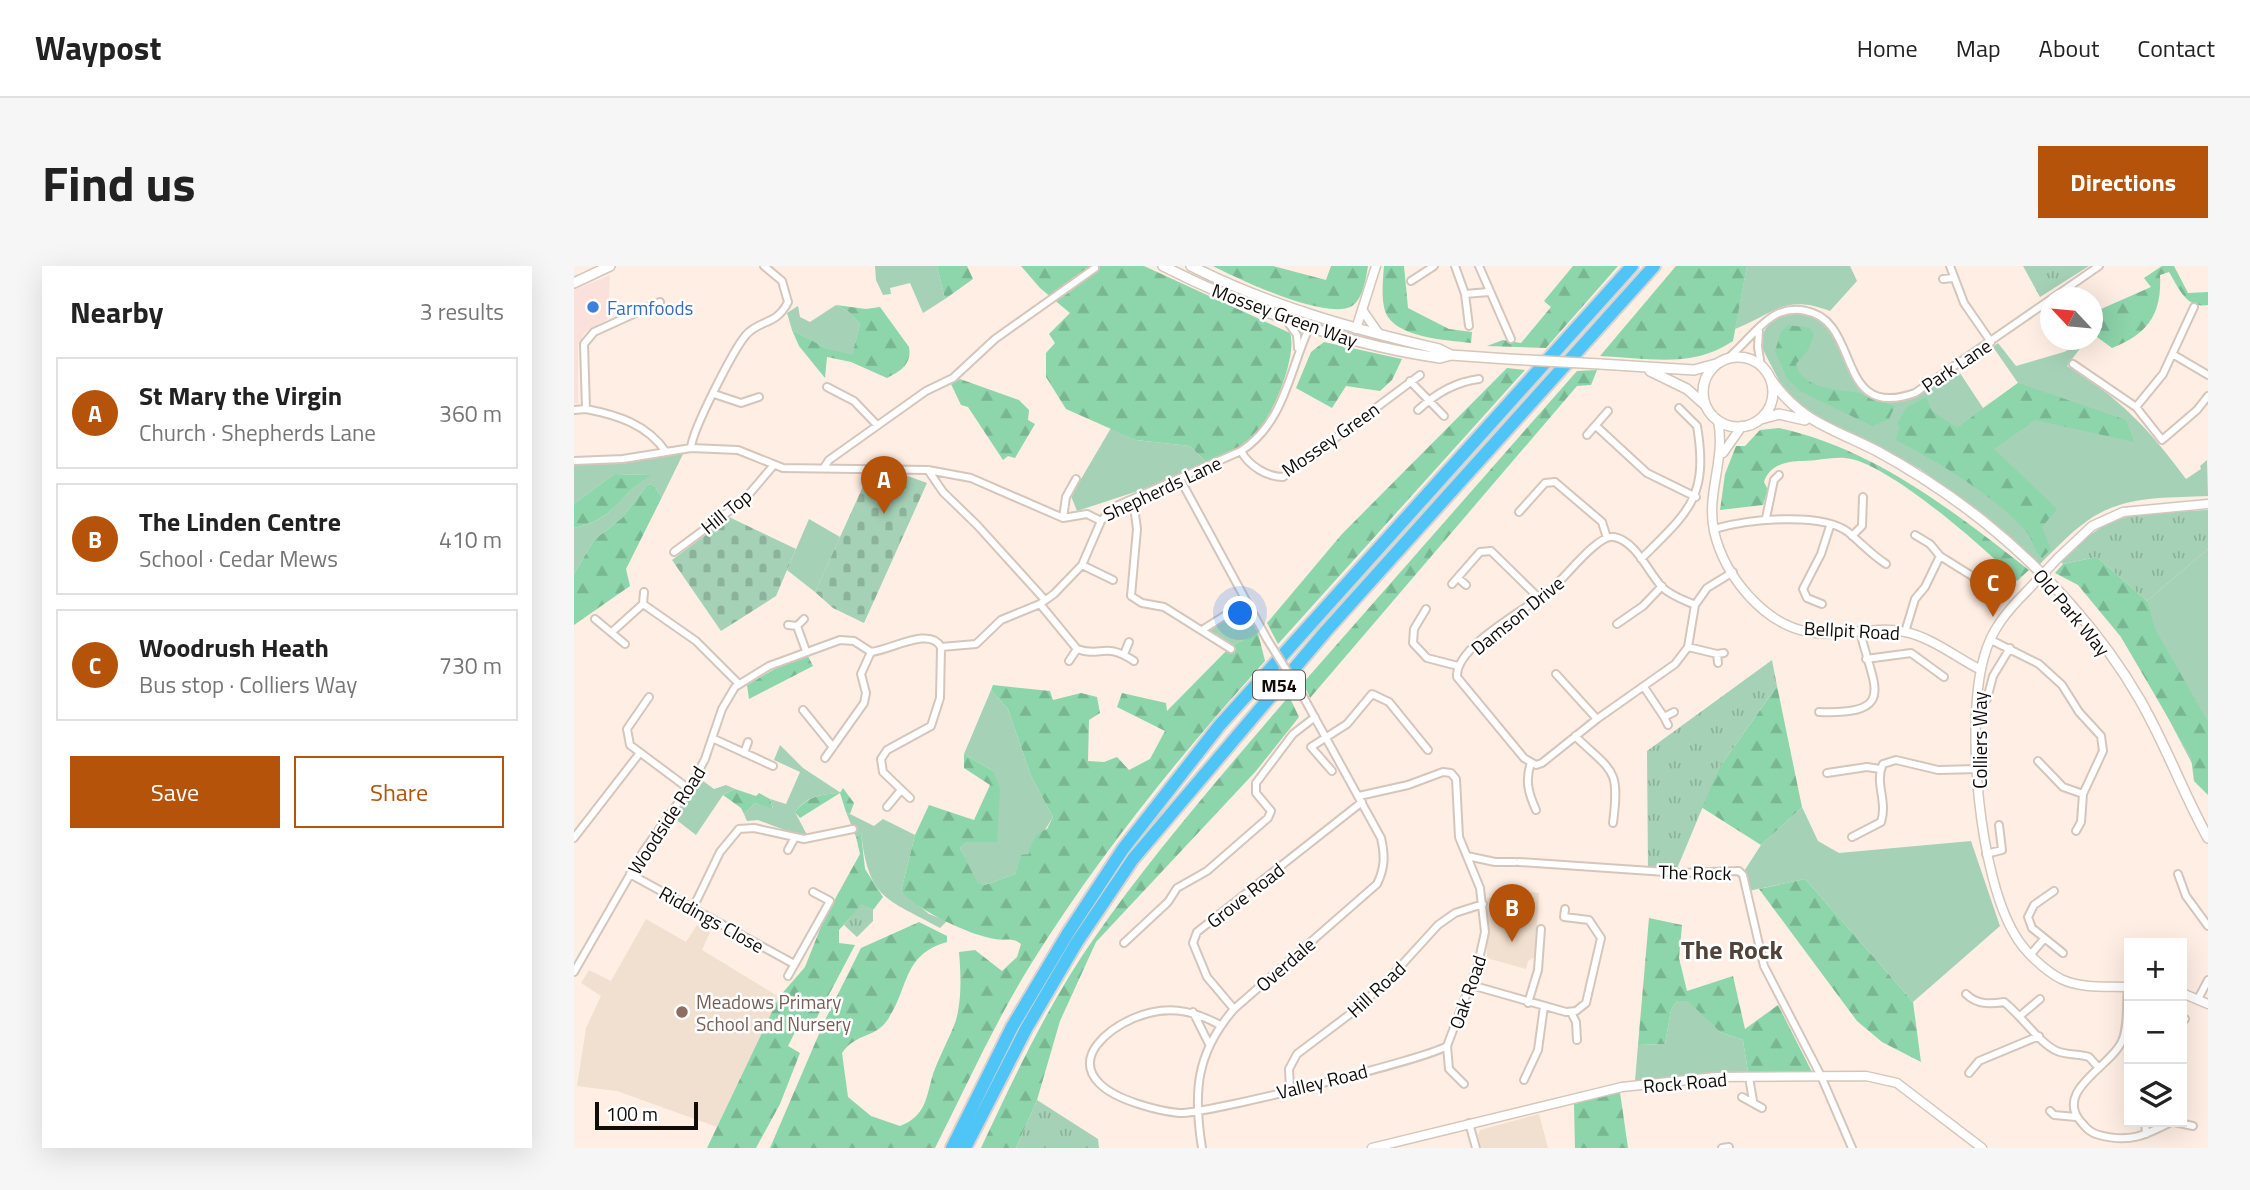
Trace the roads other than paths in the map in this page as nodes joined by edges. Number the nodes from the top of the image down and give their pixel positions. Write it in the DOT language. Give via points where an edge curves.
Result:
graph roads {
  1 [pos="610,266"];
  2 [pos="764,266"];
  3 [pos="1163,266"];
  4 [pos="1191,266"];
  5 [pos="1376,266"];
  6 [pos="1455,266"];
  7 [pos="1479,266"];
  8 [pos="1632,266"];
  9 [pos="1654,266"];
  10 [pos="1950,266"];
  11 [pos="1432,267"];
  12 [pos="2097,267"];
  13 [pos="1095,268"];
  14 [pos="1210,276"];
  15 [pos="1436,278"];
  16 [pos="1953,278"];
  17 [pos="1943,279"];
  18 [pos="1411,281"];
  19 [pos="574,283"];
  20 [pos="1489,292"];
  21 [pos="1465,294"];
  22 [pos="660,302"];
  23 [pos="2194,307"];
  24 [pos="1363,311"];
  25 [pos="1286,320"];
  26 [pos="1469,327"];
  27 [pos="1309,328"];
  28 [pos="1356,329"];
  29 [pos="1760,330"];
  30 [pos="1380,335"];
  31 [pos="1511,339"];
  32 [pos="1991,342"];
  33 [pos="1297,354"];
  34 [pos="1451,355"];
  35 [pos="2174,355"];
  36 [pos="1434,358"];
  37 [pos="1722,361"];
  38 [pos="2073,363"];
  39 [pos="1761,366"];
  40 [pos="1642,368"];
  41 [pos="2097,368"];
  42 [pos="1420,375"];
  43 [pos="2093,375"];
  44 [pos="2208,375"];
  45 [pos="1770,377"];
  46 [pos="1479,379"];
  47 [pos="1410,381"];
  48 [pos="827,387"];
  49 [pos="714,394"];
  50 [pos="2208,396"];
  51 [pos="759,397"];
  52 [pos="1429,400"];
  53 [pos="1705,405"];
  54 [pos="2136,407"];
  55 [pos="1679,408"];
  56 [pos="586,409"];
  57 [pos="574,410"];
  58 [pos="1418,410"];
  59 [pos="1608,411"];
  60 [pos="1444,416"];
  61 [pos="1761,419"];
  62 [pos="1718,421"];
  63 [pos="877,425"];
  64 [pos="1596,426"];
  65 [pos="1742,426"];
  66 [pos="1830,429"];
  67 [pos="1587,435"];
  68 [pos="2162,440"];
  69 [pos="2168,447"];
  70 [pos="691,448"];
  71 [pos="666,452"];
  72 [pos="1241,452"];
  73 [pos="1721,456"];
  74 [pos="574,461"];
  75 [pos="773,466"];
  76 [pos="825,466"];
  77 [pos="928,470"];
  78 [pos="1779,475"];
  79 [pos="1180,478"];
  80 [pos="1076,479"];
  81 [pos="1696,497"];
  82 [pos="1863,497"];
  83 [pos="1133,499"];
  84 [pos="2208,504"];
  85 [pos="1531,514"];
  86 [pos="1063,517"];
  87 [pos="1766,518"];
  88 [pos="1101,521"];
  89 [pos="1830,526"];
  90 [pos="1714,529"];
  91 [pos="1915,535"];
  92 [pos="1852,536"];
  93 [pos="1607,538"];
  94 [pos="674,552"];
  95 [pos="1940,556"];
  96 [pos="1641,559"];
  97 [pos="1886,564"];
  98 [pos="1082,565"];
  99 [pos="1733,572"];
  100 [pos="1113,580"];
  101 [pos="1466,585"];
  102 [pos="1662,586"];
  103 [pos="1982,589"];
  104 [pos="644,592"];
  105 [pos="1540,598"];
  106 [pos="1043,602"];
  107 [pos="1245,603"];
  108 [pos="643,604"];
  109 [pos="1822,604"];
  110 [pos="1695,605"];
  111 [pos="1426,609"];
  112 [pos="1421,617"];
  113 [pos="595,619"];
  114 [pos="803,619"];
  115 [pos="1428,622"];
  116 [pos="1617,624"];
  117 [pos="788,625"];
  118 [pos="797,626"];
  119 [pos="1202,630"];
  120 [pos="613,631"];
  121 [pos="1860,631"];
  122 [pos="1905,632"];
  123 [pos="1990,640"];
  124 [pos="1129,642"];
  125 [pos="625,644"];
  126 [pos="941,647"];
  127 [pos="1688,647"];
  128 [pos="2010,648"];
  129 [pos="1077,649"];
  130 [pos="1231,649"];
  131 [pos="806,651"];
  132 [pos="870,652"];
  133 [pos="1124,654"];
  134 [pos="1866,659"];
  135 [pos="1069,661"];
  136 [pos="1135,661"];
  137 [pos="1718,663"];
  138 [pos="1458,666"];
  139 [pos="1981,670"];
  140 [pos="1556,674"];
  141 [pos="1944,677"];
  142 [pos="738,684"];
  143 [pos="1644,687"];
  144 [pos="649,697"];
  145 [pos="1987,699"];
  146 [pos="643,706"];
  147 [pos="803,710"];
  148 [pos="1674,712"];
  149 [pos="1819,712"];
  150 [pos="651,713"];
  151 [pos="1664,717"];
  152 [pos="1315,718"];
  153 [pos="1597,719"];
  154 [pos="1668,725"];
  155 [pos="1575,736"];
  156 [pos="712,738"];
  157 [pos="1327,739"];
  158 [pos="748,742"];
  159 [pos="833,747"];
  160 [pos="1428,750"];
  161 [pos="744,753"];
  162 [pos="639,754"];
  163 [pos="825,758"];
  164 [pos="2038,761"];
  165 [pos="1531,762"];
  166 [pos="773,766"];
  167 [pos="1880,769"];
  168 [pos="1978,769"];
  169 [pos="1332,771"];
  170 [pos="1827,773"];
  171 [pos="689,789"];
  172 [pos="901,790"];
  173 [pos="2083,794"];
  174 [pos="910,798"];
  175 [pos="1360,799"];
  176 [pos="887,807"];
  177 [pos="1536,810"];
  178 [pos="2081,822"];
  179 [pos="1613,823"];
  180 [pos="1999,825"];
  181 [pos="2090,827"];
  182 [pos="852,829"];
  183 [pos="2076,831"];
  184 [pos="1852,837"];
  185 [pos="574,838"];
  186 [pos="2208,838"];
  187 [pos="794,839"];
  188 [pos="788,850"];
  189 [pos="1986,854"];
  190 [pos="1467,856"];
  191 [pos="630,874"];
  192 [pos="2178,874"];
  193 [pos="2054,891"];
  194 [pos="813,892"];
  195 [pos="1483,904"];
  196 [pos="693,908"];
  197 [pos="1565,909"];
  198 [pos="2208,926"];
  199 [pos="1541,929"];
  200 [pos="1135,932"];
  201 [pos="1143,939"];
  202 [pos="2044,939"];
  203 [pos="1124,943"];
  204 [pos="2063,953"];
  205 [pos="2031,954"];
  206 [pos="794,964"];
  207 [pos="574,972"];
  208 [pos="788,976"];
  209 [pos="2208,980"];
  210 [pos="1471,985"];
  211 [pos="2124,987"];
  212 [pos="1966,995"];
  213 [pos="2187,995"];
  214 [pos="2040,999"];
  215 [pos="2198,999"];
  216 [pos="1528,1003"];
  217 [pos="2208,1004"];
  218 [pos="1544,1006"];
  219 [pos="1234,1009"];
  220 [pos="1193,1012"];
  221 [pos="1571,1012"];
  222 [pos="2021,1015"];
  223 [pos="1220,1025"];
  224 [pos="2039,1036"];
  225 [pos="2124,1039"];
  226 [pos="1577,1040"];
  227 [pos="1209,1044"];
  228 [pos="1447,1046"];
  229 [pos="2099,1068"];
  230 [pos="1969,1073"];
  231 [pos="1821,1076"];
  232 [pos="1749,1077"];
  233 [pos="1524,1080"];
  234 [pos="1464,1084"];
  235 [pos="1290,1088"];
  236 [pos="1742,1097"];
  237 [pos="1753,1101"];
  238 [pos="1762,1108"];
  239 [pos="2050,1111"];
  240 [pos="1196,1113"];
  241 [pos="2076,1116"];
  242 [pos="1469,1124"];
  243 [pos="2187,1125"];
  244 [pos="2193,1126"];
  245 [pos="2145,1127"];
  246 [pos="2161,1127"];
  247 [pos="2146,1134"];
  248 [pos="952,1148"];
  249 [pos="965,1148"];
  250 [pos="1202,1148"];
  251 [pos="1372,1148"];
  252 [pos="1476,1148"];
  253 [pos="1852,1148"];
  254 [pos="1982,1148"];
  1 -- 19 [label="main road"];
  2 -- 49 [label="street" via="782,281 788,302 780,316 747,333"];
  3 -- 25 [label="main road, Mossey Green Way"];
  4 -- 14 [label="main road, Mossey Green Way"];
  5 -- 24 [label="street"];
  6 -- 21 [label="street"];
  7 -- 20 [label="street"];
  8 -- 248 [label="highway, M54" via="1219,726 1123,849 1012,1027"];
  9 -- 249 [label="highway, M54" via="1326,631 1133,859 1026,1029"];
  10 -- 16 [label="street"];
  11 -- 15 [label="street"];
  11 -- 18 [label="street"];
  12 -- 32 [label="street, Park Lane"];
  13 -- 63 [label="street" via="995,339 953,378"];
  14 -- 27 [label="main road" via="1234,291 1304,317 1310,321"];
  14 -- 28 [label="main road, Mossey Green Way"];
  16 -- 17 [label="street"];
  16 -- 32 [label="street" via="1972,317"];
  20 -- 21 [label="street"];
  20 -- 31 [label="street"];
  21 -- 26 [label="street"];
  22 -- 56 [label="street" via="594,332 584,344"];
  23 -- 35 [label="street"];
  24 -- 28 [label="street"];
  24 -- 30 [label="street"];
  25 -- 27 [label="main road, Mossey Green Way"];
  25 -- 33 [label="street" via="1297,335"];
  27 -- 33 [label="street, Shepherds Lane"];
  27 -- 36 [label="main road, Mossey Green Way"];
  28 -- 30 [label="main road, Mossey Green Way"];
  28 -- 36 [label="main road" via="1362,339"];
  29 -- 32 [label="street, Park Lane" via="1780,313 1814,313 1834,327 1859,384 1893,398 1915,393"];
  29 -- 37 [label="street, Park Lane"];
  29 -- 39 [label="street"];
  30 -- 34 [label="main road, Mossey Green Way"];
  33 -- 72 [label="street, Shepherds Lane" via="1272,422"];
  34 -- 36 [label="main road, Mossey Green Way"];
  34 -- 40 [label="main road, Mossey Green Way, bridge"];
  35 -- 44 [label="street"];
  35 -- 54 [label="street"];
  37 -- 39 [label="main road" via="1748,358"];
  37 -- 40 [label="main road, Mossey Green Way" via="1694,370"];
  37 -- 53 [label="main road" via="1704,382"];
  38 -- 43 [label="street"];
  39 -- 45 [label="main road"];
  40 -- 53 [label="main road, Mossey Green Way" via="1667,377"];
  41 -- 43 [label="street"];
  42 -- 47 [label="street, Mossey Green"];
  43 -- 54 [label="street"];
  45 -- 61 [label="main road" via="1770,407"];
  45 -- 66 [label="main road, Old Park Way" via="1794,408"];
  46 -- 52 [label="street" via="1461,382"];
  47 -- 52 [label="street"];
  47 -- 72 [label="street, Mossey Green" via="1283,477 1250,464"];
  48 -- 63 [label="street" via="854,401"];
  49 -- 51 [label="street" via="741,403"];
  49 -- 70 [label="street"];
  50 -- 68 [label="street"];
  52 -- 58 [label="street"];
  52 -- 60 [label="street"];
  53 -- 62 [label="main road"];
  54 -- 68 [label="street"];
  55 -- 81 [label="street" via="1697,426"];
  56 -- 57 [label="street"];
  56 -- 71 [label="street" via="614,414 636,425"];
  59 -- 64 [label="street"];
  61 -- 65 [label="main road"];
  61 -- 66 [label="main road, Old Park Way" via="1790,415"];
  62 -- 65 [label="main road"];
  62 -- 73 [label="street, Bellpit Road"];
  63 -- 76 [label="street"];
  64 -- 67 [label="street"];
  64 -- 81 [label="street" via="1647,473"];
  65 -- 73 [label="street, Bellpit Road"];
  66 -- 186 [label="main road, Old Park Way" via="1900,464 1952,497 2024,556 2057,590 2139,698"];
  68 -- 69 [label="street"];
  70 -- 71 [label="street, Shepherds Lane"];
  70 -- 75 [label="street, Shepherds Lane" via="738,450"];
  71 -- 74 [label="street, Shepherds Lane"];
  72 -- 79 [label="street, Shepherds Lane"];
  73 -- 90 [label="street, Bellpit Road" via="1712,495"];
  75 -- 76 [label="street, Shepherds Lane"];
  75 -- 94 [label="street, Hill Top" via="744,500"];
  76 -- 77 [label="street, Shepherds Lane"];
  77 -- 86 [label="street, Shepherds Lane" via="971,478"];
  77 -- 106 [label="street"];
  78 -- 87 [label="street"];
  79 -- 83 [label="street, Shepherds Lane"];
  79 -- 107 [label="street, Overdale"];
  80 -- 86 [label="street"];
  81 -- 96 [label="street" via="1683,517"];
  82 -- 92 [label="street" via="1862,526"];
  83 -- 88 [label="street, Shepherds Lane" via="1114,507"];
  83 -- 119 [label="street" via="1137,530 1131,596 1164,607"];
  84 -- 123 [label="street, Colliers Way, bridge" via="2123,512 2092,526 2003,614"];
  85 -- 93 [label="street" via="1522,510 1545,483 1555,481 1602,522"];
  86 -- 88 [label="street, Shepherds Lane" via="1087,514"];
  87 -- 89 [label="street"];
  87 -- 90 [label="street"];
  88 -- 98 [label="street"];
  89 -- 92 [label="street"];
  89 -- 109 [label="street" via="1803,589 1807,598"];
  90 -- 99 [label="street, Bellpit Road"];
  91 -- 95 [label="street"];
  92 -- 97 [label="street"];
  93 -- 96 [label="street" via="1625,542"];
  93 -- 105 [label="street, Damson Drive"];
  95 -- 103 [label="street" via="1972,576"];
  95 -- 122 [label="street" via="1915,599"];
  96 -- 102 [label="street"];
  98 -- 100 [label="street"];
  98 -- 106 [label="street"];
  99 -- 110 [label="street" via="1707,588"];
  99 -- 121 [label="street, Bellpit Road" via="1758,605 1784,624 1808,632"];
  101 -- 105 [label="street" via="1455,581 1480,552 1491,551"];
  102 -- 110 [label="street"];
  102 -- 116 [label="street"];
  104 -- 108 [label="street"];
  105 -- 138 [label="street, Damson Drive" via="1502,622"];
  106 -- 126 [label="street" via="1005,618 976,644"];
  106 -- 129 [label="street"];
  107 -- 119 [label="street"];
  107 -- 152 [label="street, Overdale, bridge"];
  108 -- 120 [label="street"];
  108 -- 142 [label="street" via="696,641"];
  110 -- 127 [label="street"];
  111 -- 112 [label="street"];
  112 -- 115 [label="street"];
  112 -- 138 [label="street" via="1413,643 1427,658"];
  113 -- 120 [label="street"];
  114 -- 118 [label="street"];
  117 -- 118 [label="street"];
  118 -- 131 [label="street"];
  119 -- 130 [label="street"];
  120 -- 125 [label="street"];
  121 -- 122 [label="street, Bellpit Road"];
  121 -- 134 [label="street"];
  122 -- 139 [label="street, Bellpit Road"];
  123 -- 128 [label="street"];
  123 -- 139 [label="street, Colliers Way"];
  124 -- 133 [label="street"];
  126 -- 132 [label="street" via="925,636"];
  126 -- 172 [label="street" via="940,698 933,724 887,750 881,759 883,772"];
  127 -- 137 [label="street" via="1720,654"];
  127 -- 143 [label="street" via="1675,664"];
  128 -- 145 [label="street" via="1993,676"];
  128 -- 173 [label="street" via="2039,664 2062,685 2101,736 2103,751"];
  129 -- 133 [label="street"];
  129 -- 135 [label="street"];
  131 -- 132 [label="street, Woodside Road" via="847,639"];
  131 -- 142 [label="street, Woodside Road"];
  132 -- 159 [label="street" via="861,674 864,703"];
  133 -- 136 [label="street"];
  134 -- 141 [label="street" via="1910,653"];
  134 -- 149 [label="street" via="1876,683 1875,697 1849,713"];
  138 -- 165 [label="street, Damson Drive" via="1462,687"];
  139 -- 168 [label="street, Colliers Way" via="1976,718"];
  140 -- 153 [label="street"];
  142 -- 156 [label="street, Woodside Road" via="722,709"];
  143 -- 151 [label="street"];
  143 -- 153 [label="street"];
  144 -- 146 [label="street"];
  146 -- 150 [label="street"];
  146 -- 162 [label="street" via="627,729 630,745"];
  147 -- 159 [label="street"];
  148 -- 151 [label="street"];
  151 -- 154 [label="street"];
  152 -- 157 [label="street, Overdale"];
  152 -- 200 [label="street" via="1293,734 1256,783 1256,793 1271,811 1268,818 1208,871 1177,888"];
  153 -- 155 [label="street"];
  155 -- 165 [label="street" via="1554,756 1536,765"];
  155 -- 179 [label="street" via="1615,775"];
  156 -- 161 [label="street"];
  156 -- 171 [label="street, Woodside Road"];
  157 -- 160 [label="street" via="1375,694 1389,702"];
  157 -- 169 [label="street" via="1311,747"];
  157 -- 175 [label="street, Overdale"];
  158 -- 161 [label="street"];
  159 -- 163 [label="street"];
  161 -- 166 [label="street"];
  162 -- 171 [label="street"];
  162 -- 185 [label="street"];
  164 -- 173 [label="street" via="2063,787"];
  165 -- 177 [label="street" via="1528,793"];
  167 -- 168 [label="street" via="1896,760 1938,770"];
  167 -- 170 [label="street"];
  167 -- 184 [label="street" via="1886,808 1881,822"];
  168 -- 189 [label="street, Colliers Way"];
  171 -- 191 [label="street, Woodside Road"];
  172 -- 174 [label="street"];
  172 -- 176 [label="street"];
  173 -- 178 [label="street"];
  175 -- 190 [label="street, Oak Road" via="1451,773 1458,788 1458,837"];
  175 -- 219 [label="street, Overdale" via="1384,850 1377,884"];
  175 -- 219 [label="street, Grove Road" via="1198,932 1193,943 1207,977"];
  178 -- 181 [label="street"];
  178 -- 183 [label="street"];
  180 -- 189 [label="street" via="2002,849"];
  182 -- 187 [label="street"];
  187 -- 188 [label="street"];
  187 -- 196 [label="street" via="748,827 735,832"];
  189 -- 205 [label="street, Colliers Way" via="2014,934"];
  190 -- 195 [label="street, Oak Road"];
  190 -- 231 [label="street, The Rock" via="1495,862 1680,873 1739,871 1764,966"];
  191 -- 196 [label="street, Riddings Close"];
  191 -- 207 [label="street, Woodside Road"];
  192 -- 198 [label="street" via="2186,896"];
  193 -- 202 [label="street" via="2034,905 2028,917"];
  194 -- 206 [label="street" via="830,901"];
  195 -- 210 [label="street, Oak Road" via="1482,951"];
  195 -- 235 [label="street, Hill Road" via="1463,909 1438,925 1371,996 1297,1054 1289,1069"];
  196 -- 206 [label="street, Riddings Close"];
  197 -- 221 [label="street" via="1564,917 1588,920 1601,938 1586,1003"];
  199 -- 216 [label="street" via="1538,970"];
  200 -- 201 [label="street"];
  200 -- 203 [label="street"];
  202 -- 204 [label="street"];
  202 -- 205 [label="street"];
  205 -- 211 [label="street, Colliers Way" via="2061,979 2086,987"];
  206 -- 208 [label="street"];
  209 -- 215 [label="street"];
  210 -- 216 [label="street"];
  210 -- 228 [label="street, Oak Road"];
  212 -- 222 [label="street" via="1986,1004 2004,1002"];
  213 -- 215 [label="street"];
  214 -- 222 [label="street"];
  215 -- 217 [label="street"];
  216 -- 218 [label="street"];
  218 -- 221 [label="street"];
  218 -- 233 [label="street" via="1538,1050"];
  219 -- 223 [label="street, Overdale"];
  220 -- 223 [label="street"];
  220 -- 227 [label="street"];
  220 -- 240 [label="street" via="1149,1012 1115,1026 1095,1045 1092,1066 1100,1084 1141,1105"];
  221 -- 226 [label="street" via="1577,1022"];
  222 -- 224 [label="street"];
  223 -- 227 [label="street, Overdale"];
  224 -- 229 [label="street" via="2059,1052 2089,1057"];
  224 -- 230 [label="street" via="1979,1061"];
  225 -- 229 [label="street"];
  227 -- 240 [label="street, Overdale" via="1198,1077"];
  228 -- 234 [label="street" via="1449,1069"];
  228 -- 235 [label="street, Valley Road"];
  229 -- 241 [label="street" via="2083,1081 2074,1101"];
  231 -- 232 [label="street, Rock Road"];
  231 -- 253 [label="street, The Rock"];
  231 -- 254 [label="street, Rock Road" via="1892,1080"];
  232 -- 237 [label="street"];
  232 -- 242 [label="street, Rock Road" via="1622,1087"];
  235 -- 240 [label="street, Valley Road"];
  236 -- 237 [label="street"];
  237 -- 238 [label="street"];
  239 -- 241 [label="street"];
  240 -- 250 [label="street, Overdale"];
  241 -- 247 [label="street" via="2091,1133 2119,1140"];
  242 -- 251 [label="street, Rock Road"];
  242 -- 252 [label="street"];
  243 -- 244 [label="street"];
  245 -- 247 [label="street"];
  246 -- 247 [label="street"];
}
